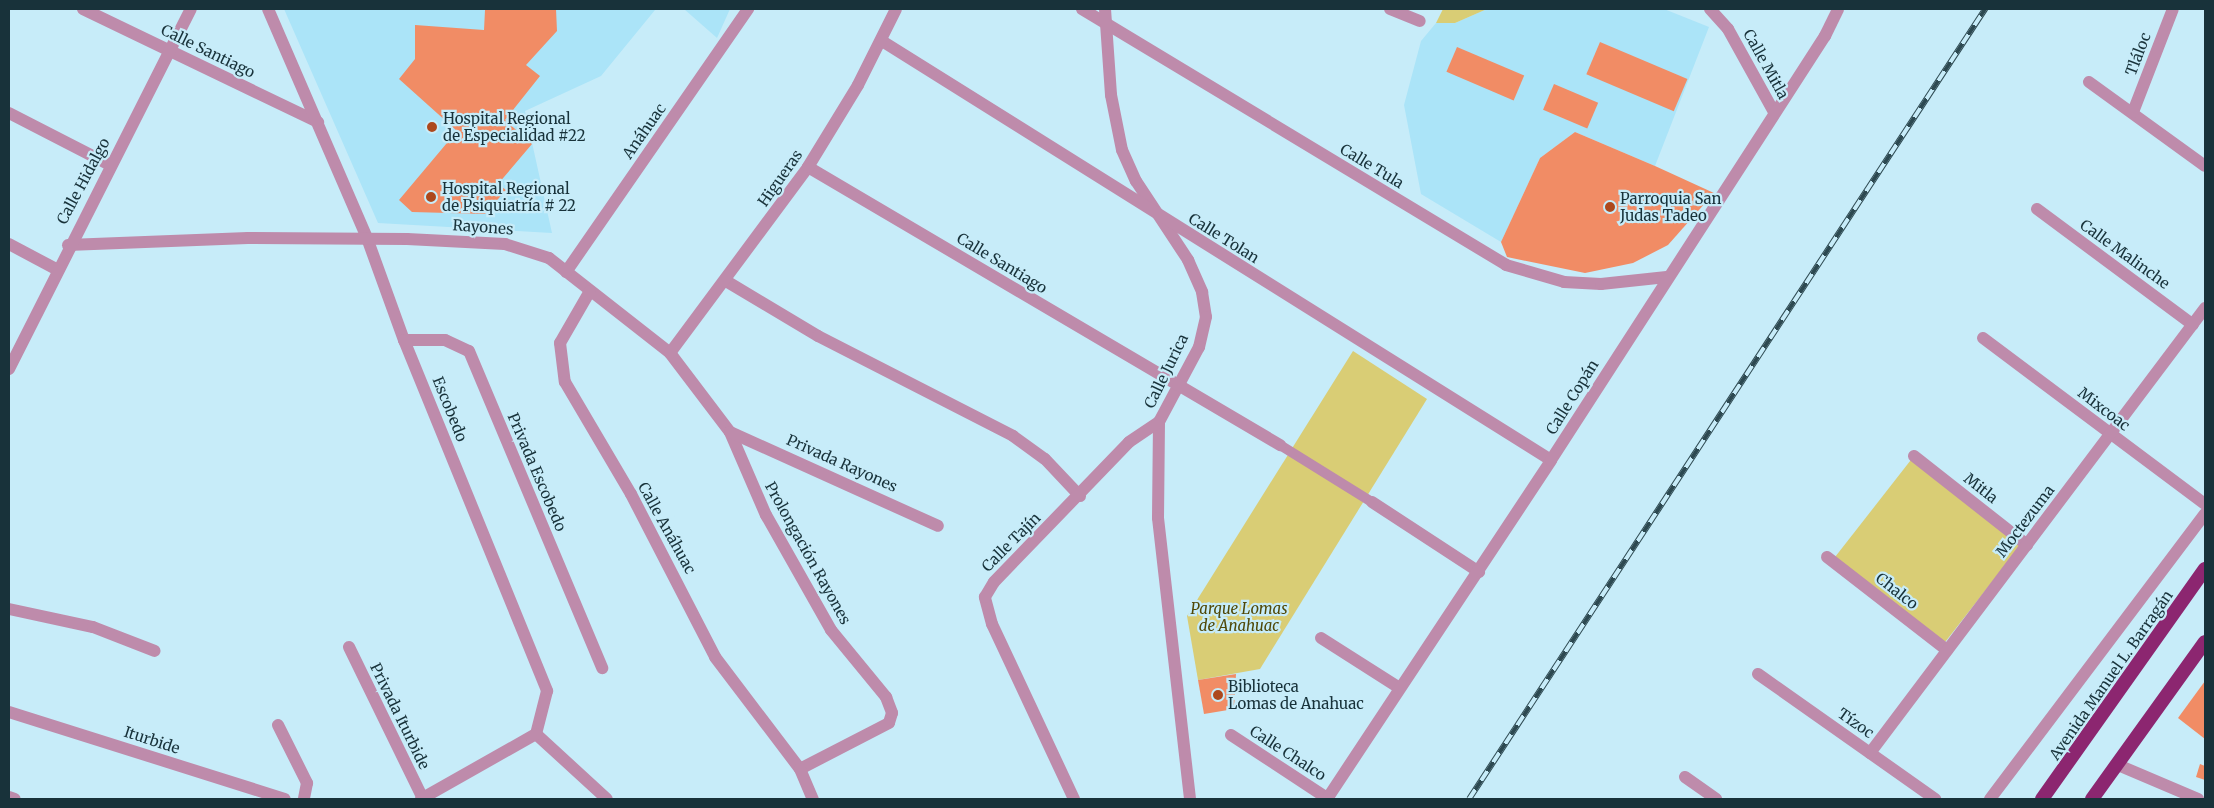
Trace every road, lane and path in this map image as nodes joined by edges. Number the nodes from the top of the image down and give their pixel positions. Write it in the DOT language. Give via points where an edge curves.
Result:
graph roads {
  1 [pos="83,9"];
  2 [pos="190,9"];
  3 [pos="268,9"];
  4 [pos="748,9"];
  5 [pos="896,9"];
  6 [pos="1082,9"];
  7 [pos="1105,9"];
  8 [pos="1390,9"];
  9 [pos="1710,9"];
  10 [pos="1838,9"];
  11 [pos="2173,9"];
  12 [pos="1420,21"];
  13 [pos="1106,23"];
  14 [pos="882,41"];
  15 [pos="169,50"];
  16 [pos="2089,82"];
  17 [pos="1774,112"];
  18 [pos="2133,112"];
  19 [pos="9,113"];
  20 [pos="318,122"];
  21 [pos="110,165"];
  22 [pos="2205,166"];
  23 [pos="808,167"];
  24 [pos="2037,210"];
  25 [pos="1162,219"];
  26 [pos="367,238"];
  27 [pos="9,244"];
  28 [pos="68,245"];
  29 [pos="56,269"];
  30 [pos="566,272"];
  31 [pos="1667,277"];
  32 [pos="726,281"];
  33 [pos="590,291"];
  34 [pos="2205,308"];
  35 [pos="2193,325"];
  36 [pos="1983,338"];
  37 [pos="404,340"];
  38 [pos="670,353"];
  39 [pos="9,369"];
  40 [pos="1179,388"];
  41 [pos="1159,422"];
  42 [pos="730,432"];
  43 [pos="2111,435"];
  44 [pos="1280,445"];
  45 [pos="1914,456"];
  46 [pos="1551,460"];
  47 [pos="1080,496"];
  48 [pos="1372,502"];
  49 [pos="2205,504"];
  50 [pos="2205,514"];
  51 [pos="938,526"];
  52 [pos="2027,545"];
  53 [pos="1827,556"];
  54 [pos="2205,569"];
  55 [pos="1479,572"];
  56 [pos="9,609"];
  57 [pos="1320,638"];
  58 [pos="2205,642"];
  59 [pos="349,647"];
  60 [pos="155,650"];
  61 [pos="1947,650"];
  62 [pos="602,668"];
  63 [pos="1758,674"];
  64 [pos="1398,687"];
  65 [pos="9,712"];
  66 [pos="278,725"];
  67 [pos="536,734"];
  68 [pos="1231,735"];
  69 [pos="1870,753"];
  70 [pos="2118,765"];
  71 [pos="800,769"];
  72 [pos="1685,777"];
  73 [pos="9,796"];
  74 [pos="15,799"];
  75 [pos="284,799"];
  76 [pos="304,799"];
  77 [pos="422,799"];
  78 [pos="607,799"];
  79 [pos="813,799"];
  80 [pos="1074,799"];
  81 [pos="1190,799"];
  82 [pos="1327,799"];
  83 [pos="1716,799"];
  84 [pos="1935,799"];
  85 [pos="1990,799"];
  86 [pos="2042,799"];
  87 [pos="2092,799"];
  88 [pos="2198,799"];
  1 -- 15 [label="street, Calle Santiago"];
  2 -- 15 [label="street, Calle Hidalgo"];
  3 -- 20 [label="street, Escobedo"];
  4 -- 30 [label="street, Anáhuac"];
  5 -- 14 [label="street, Higueras"];
  6 -- 13 [label="street, Calle Tula"];
  7 -- 13 [label="street, Calle Jurica"];
  8 -- 12 [label="street"];
  9 -- 17 [label="street, Calle Mitla" via="1733,37"];
  10 -- 17 [label="street, Calle Copán" via="1825,36"];
  11 -- 18 [label="street, Tláloc"];
  13 -- 25 [label="street, Calle Jurica" via="1111,95 1122,150 1136,181"];
  13 -- 31 [label="street, Calle Tula" via="1506,265 1582,283"];
  14 -- 23 [label="street, Higueras"];
  14 -- 25 [label="street, Calle Tolan"];
  15 -- 20 [label="street, Calle Santiago"];
  15 -- 21 [label="street, Calle Hidalgo"];
  16 -- 18 [label="street"];
  17 -- 31 [label="street, Calle Copán"];
  18 -- 22 [label="street"];
  19 -- 21 [label="street"];
  20 -- 26 [label="street, Escobedo"];
  21 -- 28 [label="street, Calle Hidalgo"];
  23 -- 32 [label="street, Higueras"];
  23 -- 40 [label="street, Calle Santiago"];
  24 -- 35 [label="street, Calle Malinche"];
  25 -- 40 [label="street, Calle Jurica" via="1188,260 1206,317 1199,347"];
  25 -- 46 [label="street, Calle Tolan"];
  26 -- 28 [label="street, Rayones"];
  26 -- 30 [label="street, Rayones" via="505,244 532,250"];
  26 -- 37 [label="street, Escobedo"];
  27 -- 29 [label="street"];
  28 -- 29 [label="street, Calle Hidalgo"];
  29 -- 39 [label="street, Calle Hidalgo"];
  30 -- 33 [label="street, Rayones"];
  31 -- 46 [label="street, Calle Copán"];
  32 -- 38 [label="street, Higueras"];
  32 -- 47 [label="street" via="818,336 1013,436 1045,459"];
  33 -- 38 [label="street, Rayones"];
  33 -- 71 [label="street, Calle Anáhuac" via="562,337 560,368 564,382 631,494 715,657"];
  34 -- 35 [label="street, Moctezuma"];
  35 -- 43 [label="street, Moctezuma"];
  36 -- 43 [label="street, Mixcoac"];
  37 -- 62 [label="street, Privada Escobedo" via="445,340 469,351"];
  37 -- 67 [label="street, Escobedo" via="547,690"];
  38 -- 42 [label="street, Rayones"];
  40 -- 41 [label="street, Calle Jurica"];
  40 -- 44 [label="street, Calle Santiago"];
  41 -- 47 [label="street, Calle Tajín" via="1129,442"];
  41 -- 81 [label="street, Calle Jurica" via="1158,518"];
  42 -- 51 [label="street, Privada Rayones"];
  42 -- 71 [label="street, Prolongación Rayones" via="762,507 804,585 831,630 891,708 888,723 882,729"];
  43 -- 49 [label="street, Mixcoac"];
  43 -- 52 [label="street, Moctezuma"];
  44 -- 48 [label="street"];
  45 -- 52 [label="street, Mitla"];
  46 -- 55 [label="street, Calle Copán"];
  47 -- 80 [label="street, Calle Tajín" via="994,582 985,598 992,624"];
  48 -- 55 [label="street"];
  50 -- 85 [label="street"];
  52 -- 61 [label="street, Moctezuma"];
  53 -- 61 [label="street, Chalco"];
  54 -- 86 [label="highway, Avenida Manuel L. Barragán"];
  55 -- 64 [label="street, Calle Copán"];
  56 -- 60 [label="street" via="93,627"];
  57 -- 64 [label="street"];
  58 -- 70 [label="highway"];
  59 -- 77 [label="street, Privada Iturbide"];
  61 -- 69 [label="street, Moctezuma"];
  63 -- 69 [label="street, Tízoc"];
  64 -- 82 [label="street, Calle Copán"];
  65 -- 75 [label="street, Iturbide"];
  66 -- 76 [label="street" via="307,783"];
  67 -- 77 [label="street"];
  67 -- 78 [label="street"];
  68 -- 82 [label="street, Calle Chalco"];
  69 -- 84 [label="street, Tízoc"];
  70 -- 87 [label="highway"];
  70 -- 88 [label="street"];
  71 -- 79 [label="street, Calle Anáhuac"];
  72 -- 83 [label="street"];
  73 -- 74 [label="street"];
}
